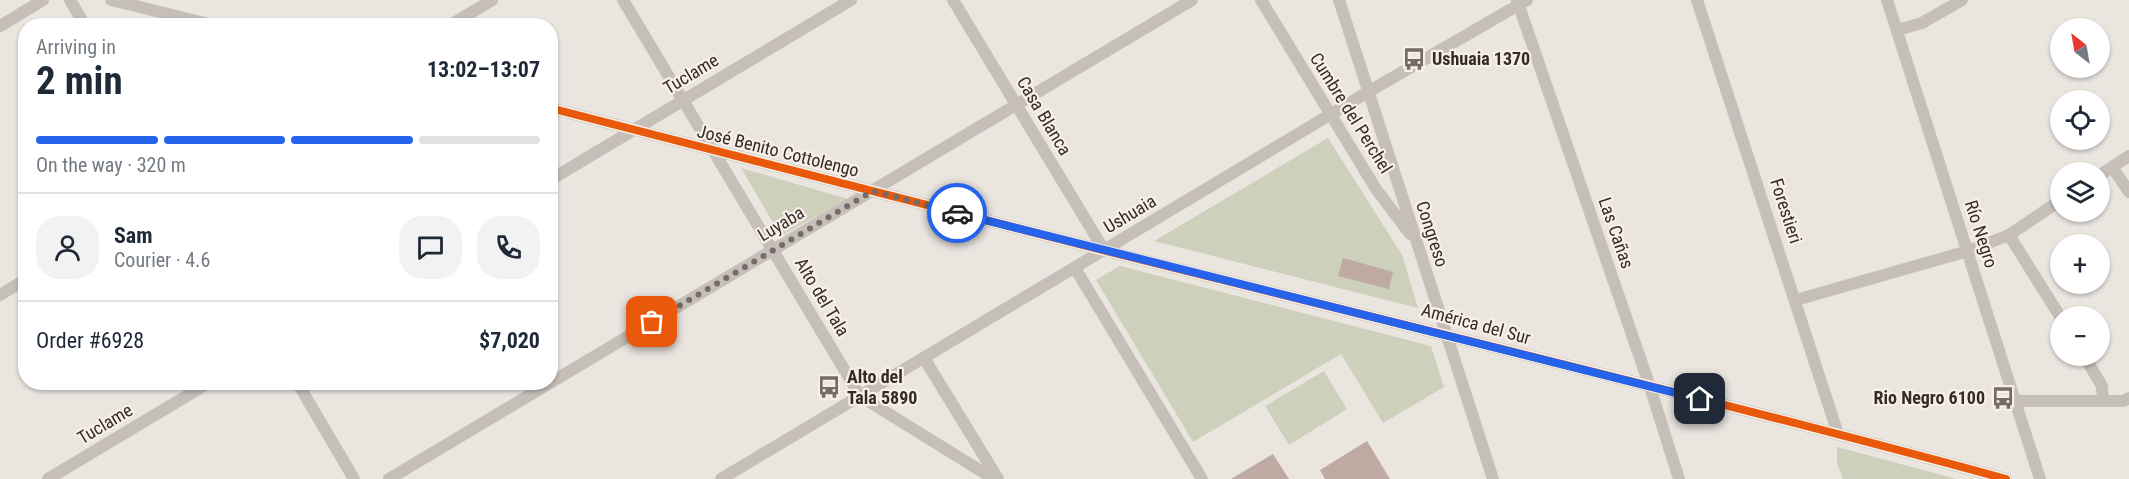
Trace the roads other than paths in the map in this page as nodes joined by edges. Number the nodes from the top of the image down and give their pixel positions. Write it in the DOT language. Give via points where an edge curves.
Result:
graph roads {
  1 [pos="43,0"];
  2 [pos="69,0"];
  3 [pos="111,0"];
  4 [pos="492,0"];
  5 [pos="623,0"];
  6 [pos="851,0"];
  7 [pos="953,0"];
  8 [pos="1192,0"];
  9 [pos="1261,0"];
  10 [pos="1339,0"];
  11 [pos="1697,0"];
  12 [pos="1887,0"];
  13 [pos="1962,0"];
  14 [pos="1521,2"];
  15 [pos="80,18"];
  16 [pos="184,18"];
  17 [pos="462,18"];
  18 [pos="0,26"];
  19 [pos="1897,30"];
  20 [pos="1368,92"];
  21 [pos="683,100"];
  22 [pos="1016,105"];
  23 [pos="558,110"];
  24 [pos="1330,115"];
  25 [pos="634,130"];
  26 [pos="713,150"];
  27 [pos="2129,156"];
  28 [pos="2112,167"];
  29 [pos="558,175"];
  30 [pos="873,191"];
  31 [pos="2129,192"];
  32 [pos="2050,207"];
  33 [pos="2009,235"];
  34 [pos="1415,241"];
  35 [pos="773,250"];
  36 [pos="1104,250"];
  37 [pos="1968,251"];
  38 [pos="1075,268"];
  39 [pos="18,284"];
  40 [pos="0,295"];
  41 [pos="1796,300"];
  42 [pos="2053,306"];
  43 [pos="1447,335"];
  44 [pos="924,358"];
  45 [pos="2090,366"];
  46 [pos="558,378"];
  47 [pos="1650,387"];
  48 [pos="197,390"];
  49 [pos="302,390"];
  50 [pos="538,390"];
  51 [pos="860,396"];
  52 [pos="2129,398"];
  53 [pos="2015,401"];
  54 [pos="2103,401"];
  55 [pos="1838,434"];
  56 [pos="48,479"];
  57 [pos="354,479"];
  58 [pos="389,479"];
  59 [pos="721,479"];
  60 [pos="996,479"];
  61 [pos="1203,479"];
  62 [pos="1493,479"];
  63 [pos="1679,479"];
  64 [pos="2006,479"];
  65 [pos="2040,479"];
  1 -- 18 [label="street"];
  2 -- 15 [label="street"];
  3 -- 16 [label="street"];
  4 -- 17 [label="street"];
  5 -- 21 [label="street, Alto del Tala"];
  6 -- 21 [label="street, Tuclame"];
  7 -- 22 [label="street, Casa Blanca"];
  8 -- 22 [label="street, Luyaba"];
  9 -- 24 [label="street, Cumbre del Perchel"];
  10 -- 20 [label="street, Congreso"];
  11 -- 41 [label="street, Forestieri"];
  12 -- 19 [label="street, Río Negro"];
  13 -- 19 [label="street" via="1922,23"];
  14 -- 20 [label="street, Ushuaia"];
  14 -- 47 [label="street, Las Cañas"];
  19 -- 37 [label="street, Río Negro"];
  20 -- 24 [label="street, Ushuaia"];
  20 -- 34 [label="street, Congreso"];
  21 -- 25 [label="street, Tuclame"];
  21 -- 26 [label="street, Alto del Tala"];
  22 -- 30 [label="street, Luyaba"];
  22 -- 36 [label="street, Casa Blanca"];
  23 -- 25 [label="street, José Benito Cottolengo"];
  24 -- 34 [label="street, Cumbre del Perchel"];
  24 -- 36 [label="street, Ushuaia"];
  25 -- 26 [label="street, José Benito Cottolengo"];
  25 -- 29 [label="street, Tuclame"];
  26 -- 30 [label="street, José Benito Cottolengo"];
  26 -- 35 [label="street, Alto del Tala"];
  27 -- 28 [label="street"];
  28 -- 31 [label="street"];
  30 -- 35 [label="street, Luyaba"];
  30 -- 36 [label="street, José Benito Cottolengo"];
  32 -- 33 [label="street"];
  33 -- 37 [label="street"];
  33 -- 42 [label="street"];
  34 -- 43 [label="street, Congreso"];
  35 -- 46 [label="street, Luyaba"];
  35 -- 51 [label="street, Alto del Tala"];
  36 -- 38 [label="street, Ushuaia"];
  36 -- 43 [label="street, América del Sur"];
  37 -- 41 [label="street"];
  37 -- 53 [label="street, Río Negro"];
  38 -- 44 [label="street, Ushuaia"];
  38 -- 61 [label="street"];
  39 -- 40 [label="street"];
  41 -- 55 [label="street, Forestieri"];
  43 -- 47 [label="street, América del Sur"];
  43 -- 62 [label="street, Congreso"];
  44 -- 51 [label="street, Ushuaia"];
  44 -- 60 [label="street"];
  45 -- 54 [label="street" via="2102,386"];
  47 -- 55 [label="street, América del Sur"];
  47 -- 63 [label="street, Las Cañas"];
  48 -- 56 [label="street, Tuclame"];
  49 -- 57 [label="street"];
  50 -- 58 [label="street, Luyaba"];
  51 -- 59 [label="street, Ushuaia"];
  51 -- 60 [label="street"];
  52 -- 54 [label="street"];
  53 -- 54 [label="street"];
  53 -- 65 [label="street, Río Negro"];
  55 -- 64 [label="street, América del Sur"];
}
